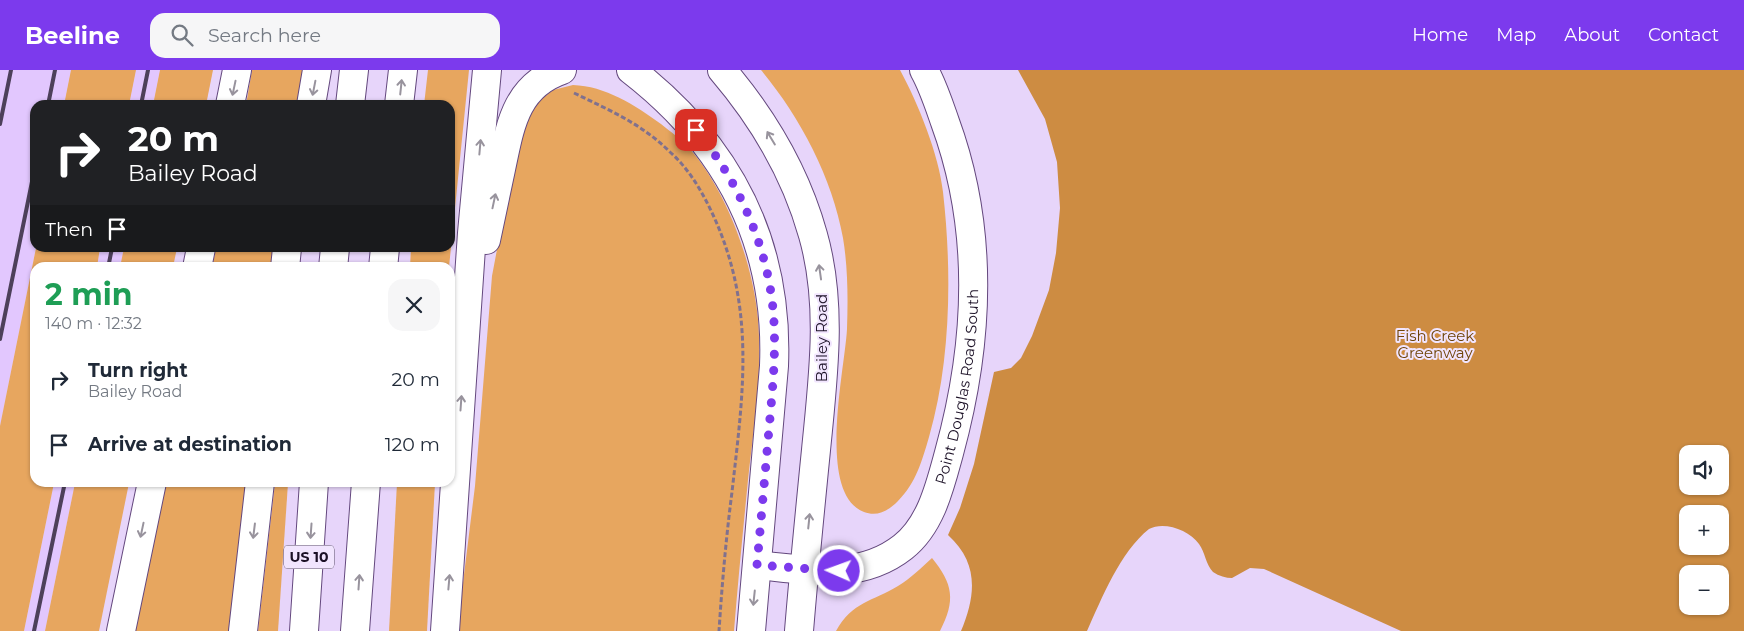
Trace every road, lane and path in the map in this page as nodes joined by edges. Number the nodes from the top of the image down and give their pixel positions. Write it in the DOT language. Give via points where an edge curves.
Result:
graph roads {
  1 [pos="237,70"];
  2 [pos="318,70"];
  3 [pos="354,70"];
  4 [pos="403,70"];
  5 [pos="487,70"];
  6 [pos="631,70"];
  7 [pos="722,70"];
  8 [pos="924,70"];
  9 [pos="567,81"];
  10 [pos="231,100"];
  11 [pos="312,100"];
  12 [pos="351,100"];
  13 [pos="400,100"];
  14 [pos="464,370"];
  15 [pos="151,487"];
  16 [pos="259,487"];
  17 [pos="314,487"];
  18 [pos="366,487"];
  19 [pos="757,565"];
  20 [pos="804,570"];
  21 [pos="121,631"];
  22 [pos="242,631"];
  23 [pos="304,631"];
  24 [pos="355,631"];
  25 [pos="445,631"];
  26 [pos="719,631"];
  27 [pos="751,631"];
  28 [pos="799,631"];
  1 -- 10 [label="main road, one-way"];
  2 -- 11 [label="main road, one-way"];
  3 -- 12 [label="main road"];
  13 -- 4 [label="main road, one-way"];
  14 -- 5 [label="main road, one-way"];
  6 -- 19 [label="main road" via="687,119 719,160 746,210 766,269 774,315 775,350"];
  20 -- 7 [label="main road, Bailey Road, one-way" via="825,352 824,301 817,253 805,210 780,154 751,106"];
  8 -- 20 [label="main road, Point Douglas Road South" via="957,157 972,237 971,334 956,425 934,500 922,525 910,540 886,558 853,570"];
  14 -- 9 [label="main road, one-way" via="511,122 521,101 548,76"];
  9 -- 26 [label="path" via="639,126 683,165 710,210 733,269 740,304 743,356"];
  25 -- 14 [label="main road, one-way"];
  15 -- 21 [label="main road, one-way"];
  16 -- 22 [label="main road, one-way"];
  17 -- 23 [label="main road, US 10, one-way"];
  24 -- 18 [label="main road, one-way"];
  19 -- 20 [label="main road, Point Douglas Road South"];
  19 -- 27 [label="main road, one-way"];
  20 -- 28 [label="main road, Bailey Road"];
}
